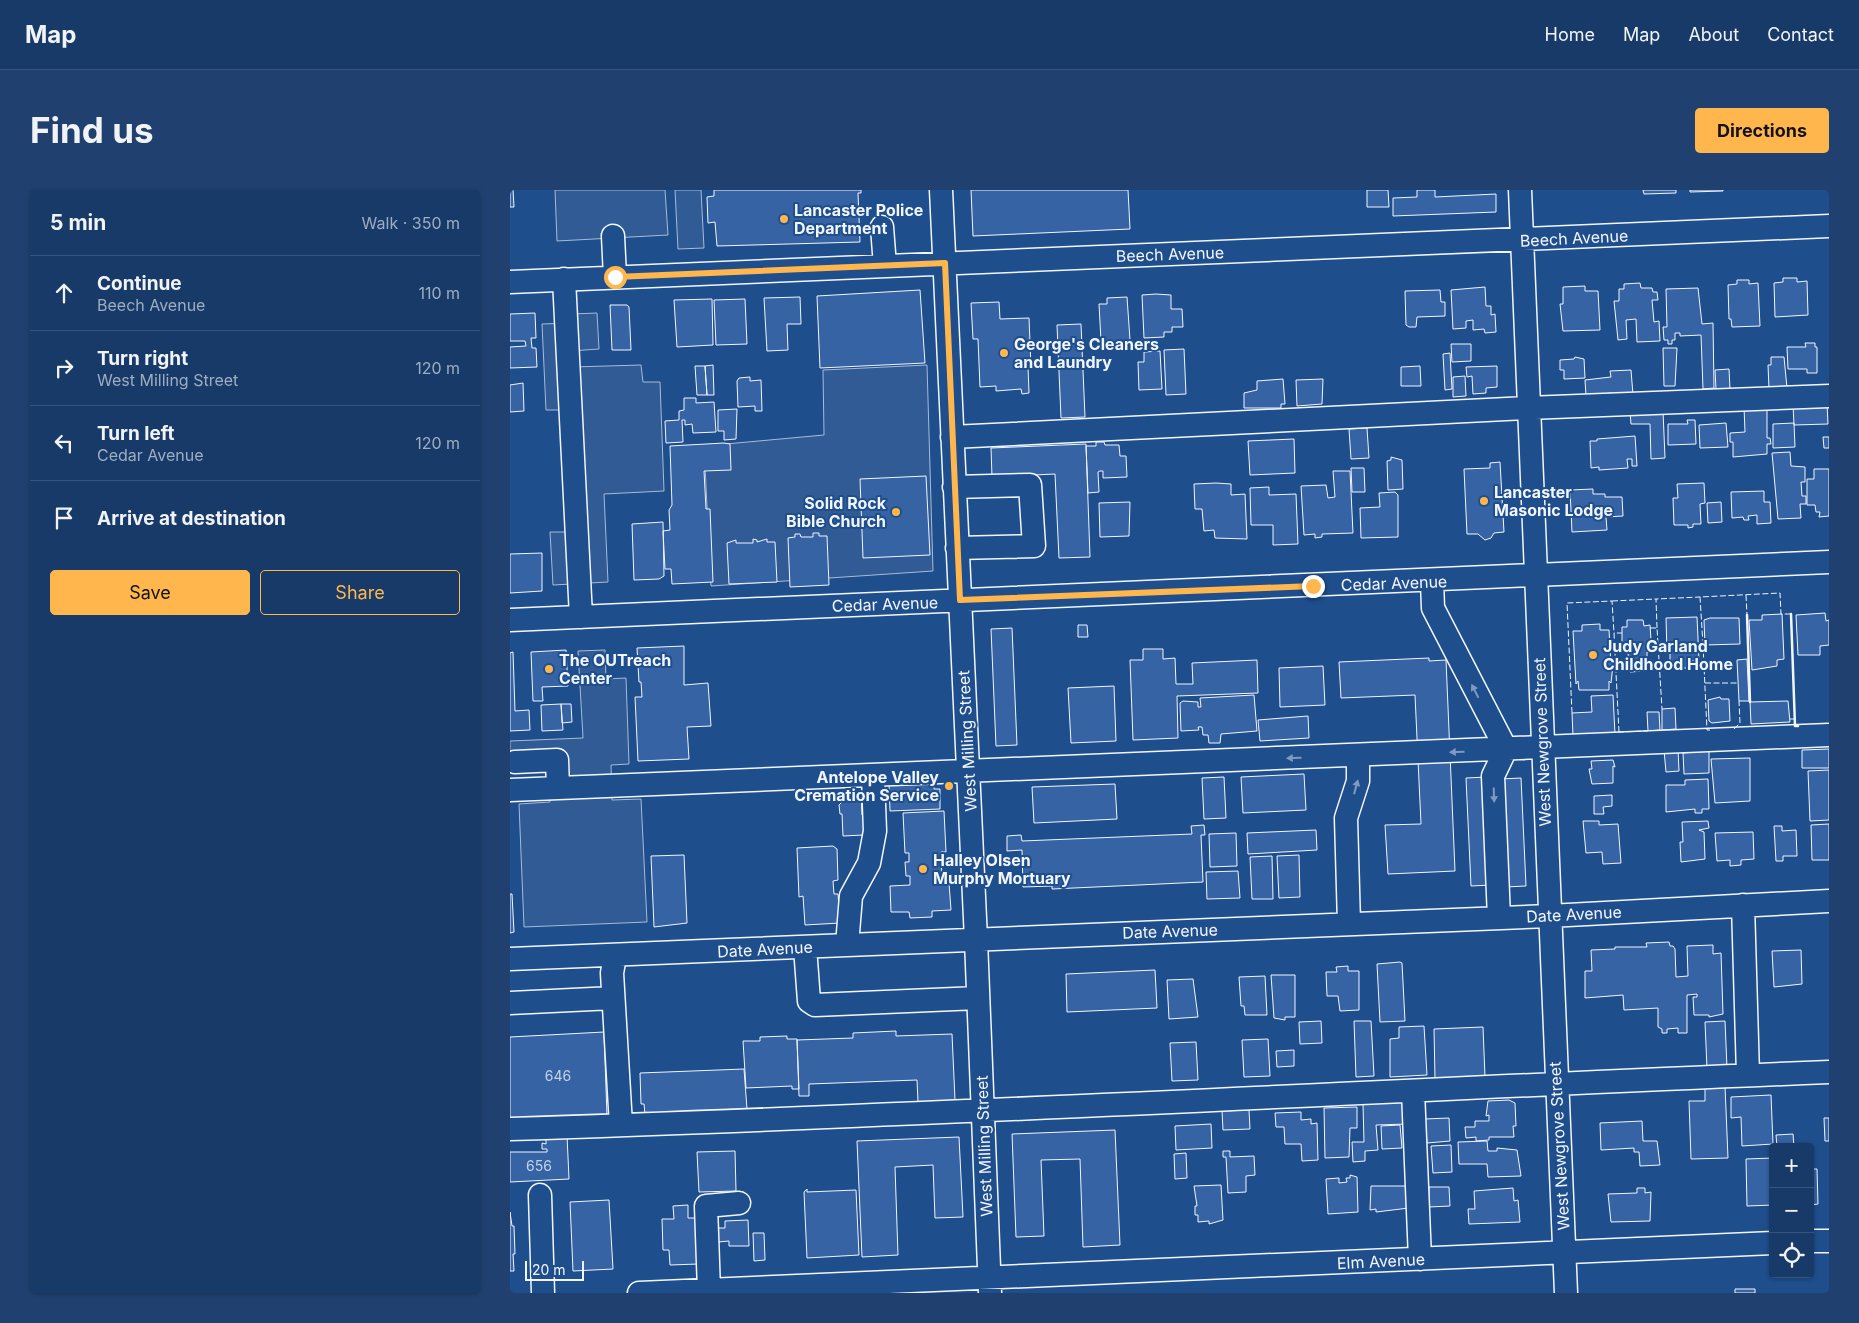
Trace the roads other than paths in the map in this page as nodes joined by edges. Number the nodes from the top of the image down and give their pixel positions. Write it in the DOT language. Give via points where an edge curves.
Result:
graph roads {
  1 [pos="941,190"];
  2 [pos="1520,190"];
  3 [pos="1829,226"];
  4 [pos="882,228"];
  5 [pos="614,236"];
  6 [pos="1522,240"];
  7 [pos="945,263"];
  8 [pos="885,266"];
  9 [pos="615,277"];
  10 [pos="564,279"];
  11 [pos="510,282"];
  12 [pos="1829,396"];
  13 [pos="1528,408"];
  14 [pos="952,437"];
  15 [pos="954,487"];
  16 [pos="958,548"];
  17 [pos="1829,562"];
  18 [pos="1536,577"];
  19 [pos="1432,581"];
  20 [pos="960,600"];
  21 [pos="580,617"];
  22 [pos="510,620"];
  23 [pos="1829,734"];
  24 [pos="1543,748"];
  25 [pos="1506,750"];
  26 [pos="1358,756"];
  27 [pos="514,762"];
  28 [pos="968,772"];
  29 [pos="874,777"];
  30 [pos="558,788"];
  31 [pos="510,790"];
  32 [pos="1829,901"];
  33 [pos="1743,905"];
  34 [pos="1548,916"];
  35 [pos="1499,918"];
  36 [pos="1349,924"];
  37 [pos="976,940"];
  38 [pos="847,945"];
  39 [pos="805,947"];
  40 [pos="615,956"];
  41 [pos="510,959"];
  42 [pos="613,998"];
  43 [pos="978,998"];
  44 [pos="510,1003"];
  45 [pos="1829,1072"];
  46 [pos="1748,1075"];
  47 [pos="1556,1083"];
  48 [pos="1413,1091"];
  49 [pos="983,1112"];
  50 [pos="620,1125"];
  51 [pos="510,1129"];
  52 [pos="540,1195"];
  53 [pos="739,1203"];
  54 [pos="1814,1241"];
  55 [pos="1829,1241"];
  56 [pos="1769,1243"];
  57 [pos="1564,1252"];
  58 [pos="1420,1259"];
  59 [pos="990,1286"];
  60 [pos="893,1288"];
  61 [pos="710,1291"];
  62 [pos="543,1293"];
  63 [pos="639,1293"];
  64 [pos="1566,1293"];
  1 -- 7 [label="street, West Milling Street"];
  2 -- 6 [label="street, West Newgrove Street"];
  3 -- 6 [label="street, Beech Avenue"];
  4 -- 8 [label="street"];
  5 -- 9 [label="street"];
  6 -- 7 [label="street, Beech Avenue"];
  6 -- 13 [label="street, West Newgrove Street"];
  7 -- 8 [label="street, Beech Avenue"];
  7 -- 14 [label="street, West Milling Street"];
  8 -- 9 [label="street, Beech Avenue"];
  9 -- 10 [label="street, Beech Avenue"];
  10 -- 11 [label="street, Beech Avenue"];
  10 -- 21 [label="street"];
  12 -- 13 [label="street"];
  13 -- 14 [label="street"];
  13 -- 18 [label="street, West Newgrove Street"];
  14 -- 15 [label="street, West Milling Street"];
  15 -- 16 [label="street, West Milling Street"];
  15 -- 16 [label="street" via="1030,485 1034,546"];
  16 -- 20 [label="street, West Milling Street"];
  17 -- 18 [label="street, Cedar Avenue"];
  18 -- 19 [label="street, Cedar Avenue"];
  18 -- 24 [label="street, West Newgrove Street"];
  19 -- 20 [label="street, Cedar Avenue"];
  25 -- 19 [label="street, one-way" via="1433,608"];
  20 -- 21 [label="street, Cedar Avenue"];
  20 -- 28 [label="street, West Milling Street"];
  21 -- 22 [label="street, Cedar Avenue"];
  23 -- 24 [label="street"];
  24 -- 25 [label="street"];
  24 -- 34 [label="street, West Newgrove Street"];
  25 -- 26 [label="street, one-way"];
  25 -- 35 [label="street, one-way" via="1493,776"];
  26 -- 28 [label="street, one-way"];
  36 -- 26 [label="street, one-way" via="1346,818 1358,781"];
  27 -- 30 [label="street" via="557,760"];
  28 -- 29 [label="street"];
  28 -- 37 [label="street, West Milling Street"];
  29 -- 30 [label="street"];
  29 -- 38 [label="street" via="875,831 870,863 851,896"];
  30 -- 31 [label="street"];
  32 -- 33 [label="street, Date Avenue"];
  33 -- 34 [label="street, Date Avenue"];
  33 -- 46 [label="street"];
  34 -- 35 [label="street, Date Avenue"];
  34 -- 47 [label="street, West Newgrove Street"];
  35 -- 36 [label="street, Date Avenue"];
  36 -- 37 [label="street, Date Avenue"];
  37 -- 38 [label="street, Date Avenue"];
  37 -- 43 [label="street, West Milling Street"];
  38 -- 39 [label="street, Date Avenue"];
  39 -- 40 [label="street, Date Avenue"];
  39 -- 43 [label="street" via="809,1001 815,1005"];
  40 -- 41 [label="street, Date Avenue"];
  40 -- 42 [label="street"];
  42 -- 44 [label="street"];
  42 -- 50 [label="street"];
  43 -- 49 [label="street, West Milling Street"];
  45 -- 46 [label="street"];
  46 -- 47 [label="street"];
  47 -- 48 [label="street"];
  47 -- 57 [label="street, West Newgrove Street"];
  48 -- 49 [label="street"];
  48 -- 58 [label="street"];
  49 -- 50 [label="street"];
  49 -- 59 [label="street, West Milling Street"];
  50 -- 51 [label="street"];
  52 -- 62 [label="street"];
  53 -- 61 [label="street" via="706,1206"];
  54 -- 55 [label="street"];
  56 -- 57 [label="street, Elm Avenue"];
  57 -- 58 [label="street, Elm Avenue"];
  57 -- 64 [label="street, West Newgrove Street"];
  58 -- 59 [label="street, Elm Avenue"];
  59 -- 60 [label="street, Elm Avenue"];
  60 -- 61 [label="street, Elm Avenue"];
  61 -- 63 [label="street, Elm Avenue"];
}
